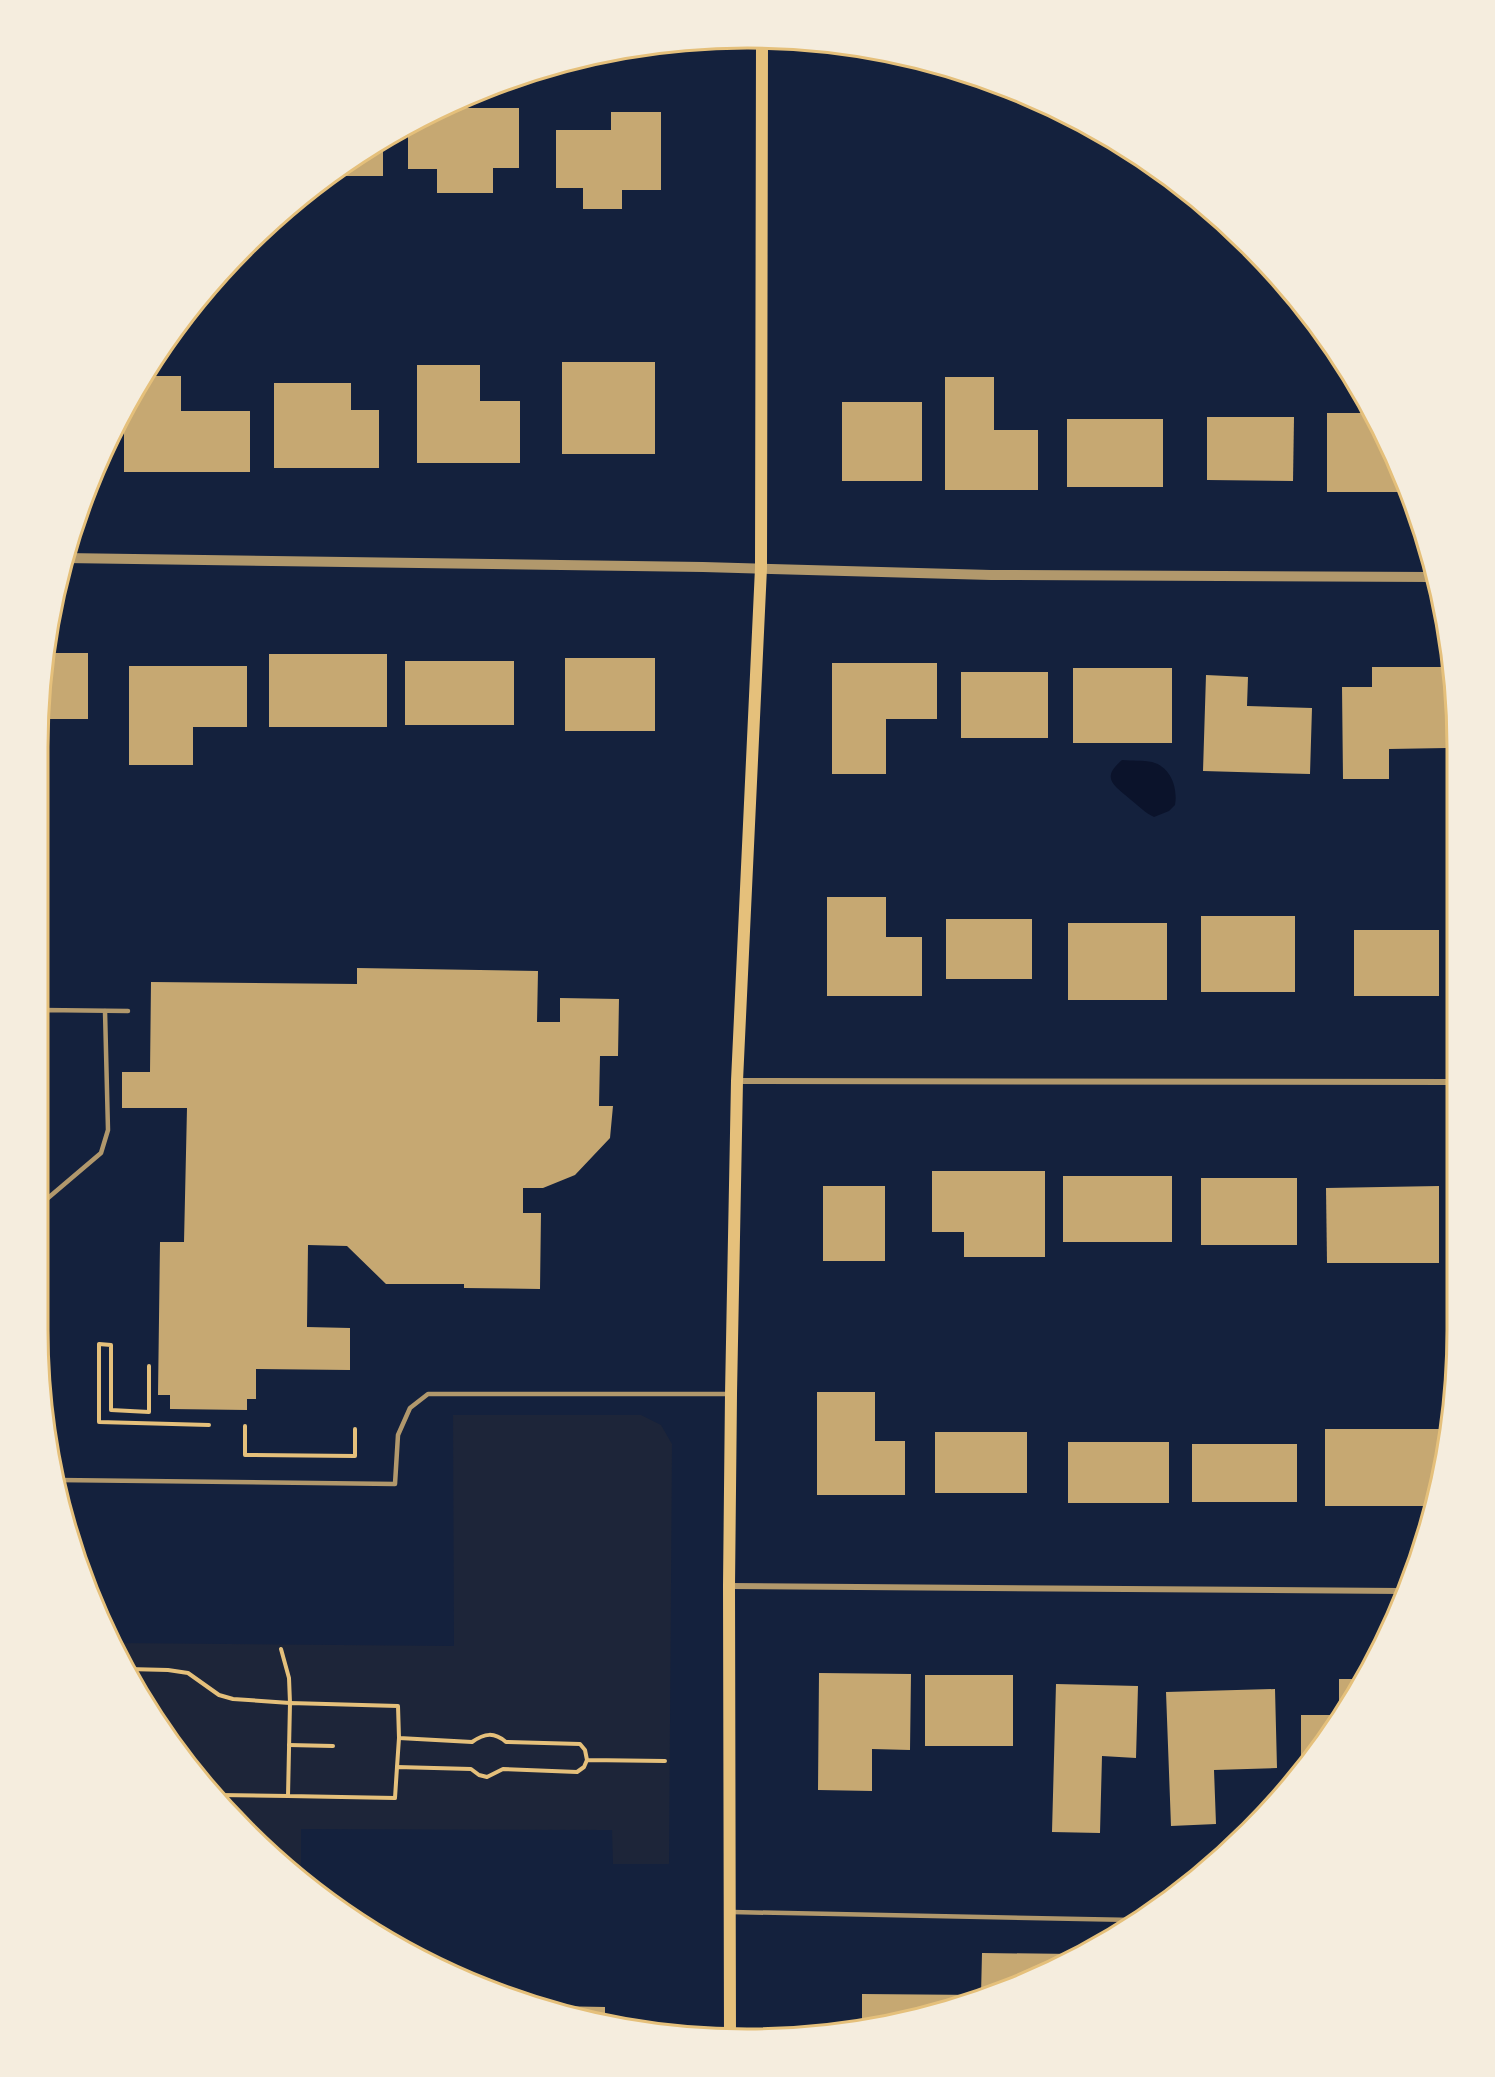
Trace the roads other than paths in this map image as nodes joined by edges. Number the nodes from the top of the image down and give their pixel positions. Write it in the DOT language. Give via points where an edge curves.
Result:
graph roads {
  1 [pos="762,48"];
  2 [pos="74,558"];
  3 [pos="761,568"];
  4 [pos="1426,577"];
  5 [pos="48,1010"];
  6 [pos="105,1011"];
  7 [pos="128,1011"];
  8 [pos="738,1081"];
  9 [pos="1447,1082"];
  10 [pos="48,1199"];
  11 [pos="730,1394"];
  12 [pos="64,1480"];
  13 [pos="729,1587"];
  14 [pos="1396,1591"];
  15 [pos="729,1912"];
  16 [pos="1122,1920"];
  17 [pos="730,2029"];
  1 -- 3 [label="main road"];
  2 -- 3 [label="street"];
  3 -- 4 [label="street" via="991,575"];
  3 -- 8 [label="main road"];
  5 -- 6 [label="lane"];
  6 -- 7 [label="lane"];
  6 -- 10 [label="lane" via="108,1130 101,1154"];
  8 -- 9 [label="street"];
  8 -- 11 [label="main road"];
  11 -- 12 [label="lane" via="428,1394 410,1408 398,1435 395,1484"];
  11 -- 13 [label="main road"];
  13 -- 14 [label="street"];
  13 -- 15 [label="main road"];
  15 -- 16 [label="lane"];
  15 -- 17 [label="main road"];
}
